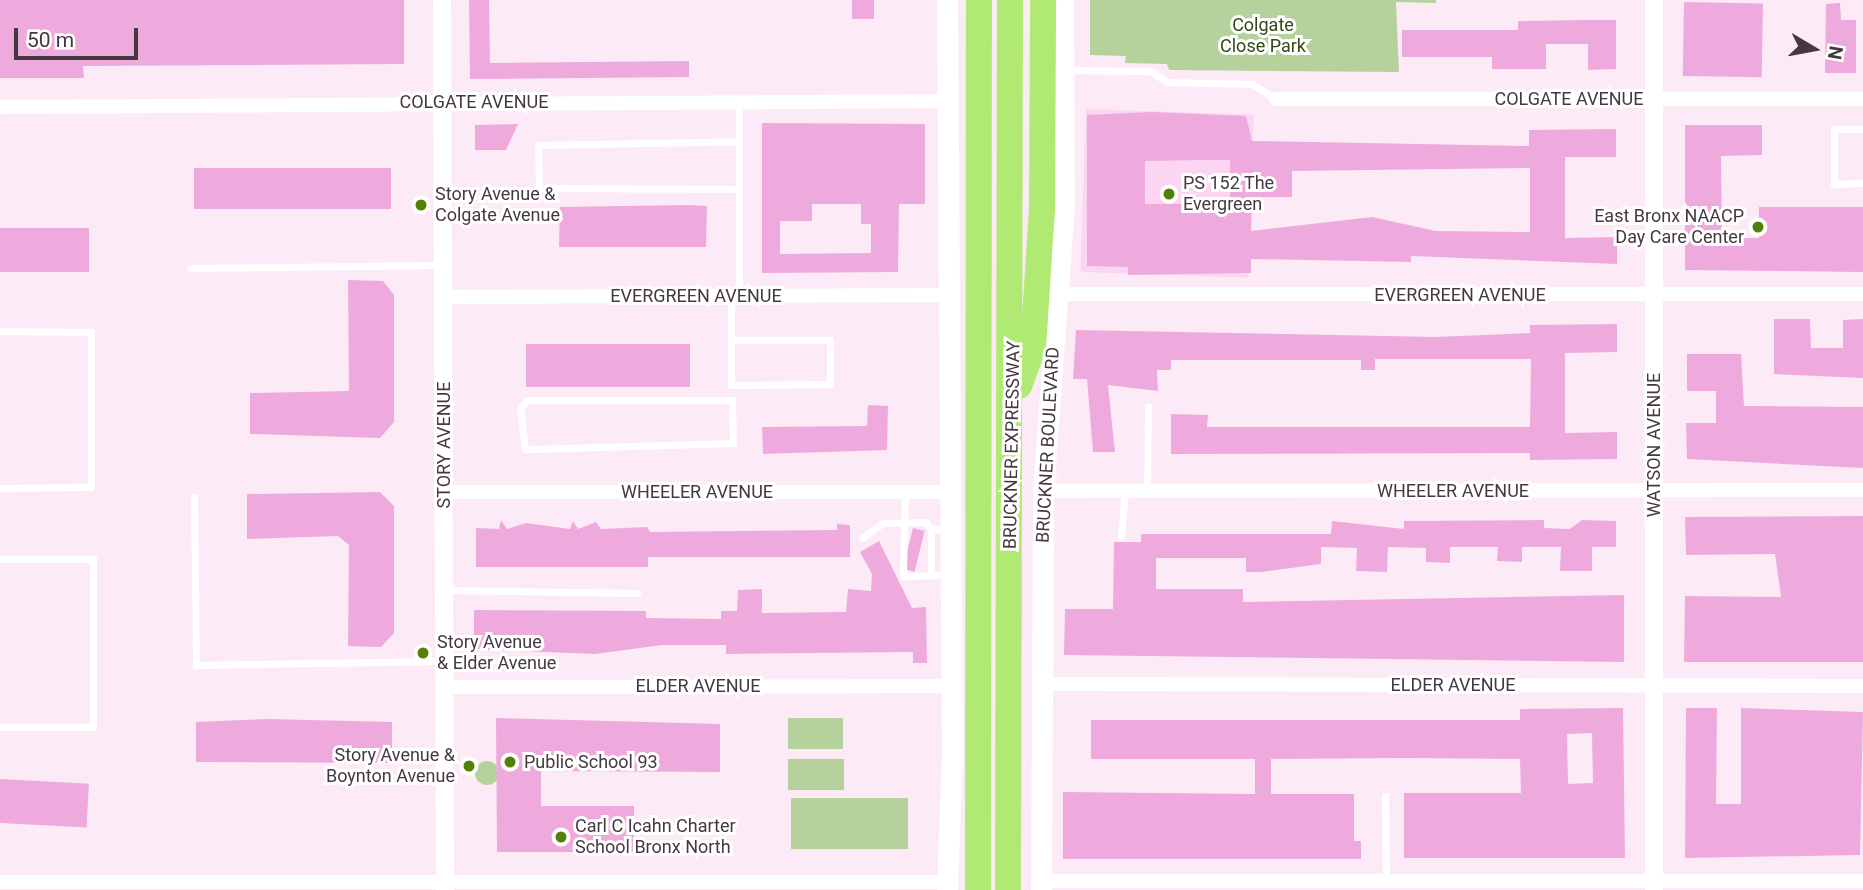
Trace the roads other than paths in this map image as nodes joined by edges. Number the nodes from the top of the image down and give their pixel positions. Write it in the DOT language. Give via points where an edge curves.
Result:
graph roads {
  1 [pos="442,0"];
  2 [pos="947,0"];
  3 [pos="979,0"];
  4 [pos="1010,0"];
  5 [pos="1043,0"];
  6 [pos="1063,0"];
  7 [pos="1654,0"];
  8 [pos="1063,70"];
  9 [pos="1276,99"];
  10 [pos="1654,99"];
  11 [pos="1863,99"];
  12 [pos="443,101"];
  13 [pos="739,101"];
  14 [pos="948,101"];
  15 [pos="0,107"];
  16 [pos="1863,129"];
  17 [pos="739,141"];
  18 [pos="1863,183"];
  19 [pos="739,189"];
  20 [pos="443,264"];
  21 [pos="190,268"];
  22 [pos="1058,294"];
  23 [pos="949,295"];
  24 [pos="1654,295"];
  25 [pos="1863,295"];
  26 [pos="735,296"];
  27 [pos="443,298"];
  28 [pos="0,331"];
  29 [pos="731,340"];
  30 [pos="731,385"];
  31 [pos="732,400"];
  32 [pos="1013,404"];
  33 [pos="1147,406"];
  34 [pos="0,488"];
  35 [pos="1863,490"];
  36 [pos="1043,491"];
  37 [pos="1125,491"];
  38 [pos="1147,491"];
  39 [pos="1654,491"];
  40 [pos="444,492"];
  41 [pos="905,492"];
  42 [pos="950,492"];
  43 [pos="194,497"];
  44 [pos="904,522"];
  45 [pos="941,529"];
  46 [pos="1121,536"];
  47 [pos="862,538"];
  48 [pos="0,559"];
  49 [pos="903,559"];
  50 [pos="912,559"];
  51 [pos="941,575"];
  52 [pos="444,590"];
  53 [pos="637,593"];
  54 [pos="444,661"];
  55 [pos="1043,684"];
  56 [pos="951,686"];
  57 [pos="1655,686"];
  58 [pos="1863,686"];
  59 [pos="444,687"];
  60 [pos="0,727"];
  61 [pos="1385,796"];
  62 [pos="1386,881"];
  63 [pos="1863,881"];
  64 [pos="0,882"];
  65 [pos="1041,885"];
  66 [pos="1654,885"];
  67 [pos="947,886"];
  68 [pos="445,887"];
  69 [pos="976,890"];
  70 [pos="1008,890"];
  1 -- 12 [label="street, STORY AVENUE"];
  2 -- 14 [label="main road"];
  3 -- 69 [label="highway, BRUCKNER EXPRESSWAY"];
  4 -- 32 [label="highway, BRUCKNER EXPRESSWAY"];
  5 -- 32 [label="highway" via="1044,172 1033,348"];
  6 -- 8 [label="main road, BRUCKNER BOULEVARD"];
  7 -- 10 [label="street, WATSON AVENUE"];
  8 -- 9 [label="lane" via="1150,71 1167,82 1252,85"];
  8 -- 22 [label="main road, BRUCKNER BOULEVARD"];
  9 -- 10 [label="street, COLGATE AVENUE"];
  10 -- 11 [label="street, COLGATE AVENUE"];
  10 -- 24 [label="street, WATSON AVENUE"];
  12 -- 13 [label="street, COLGATE AVENUE"];
  12 -- 15 [label="street, COLGATE AVENUE"];
  12 -- 20 [label="street, STORY AVENUE"];
  13 -- 14 [label="street, COLGATE AVENUE"];
  13 -- 17 [label="lane"];
  14 -- 23 [label="main road"];
  16 -- 18 [label="lane" via="1834,129 1834,184"];
  17 -- 19 [label="lane"];
  17 -- 19 [label="lane" via="538,145 538,188"];
  19 -- 26 [label="lane"];
  20 -- 21 [label="lane"];
  20 -- 27 [label="street, STORY AVENUE"];
  22 -- 24 [label="street, EVERGREEN AVENUE"];
  22 -- 36 [label="main road, BRUCKNER BOULEVARD"];
  23 -- 26 [label="street, EVERGREEN AVENUE"];
  23 -- 42 [label="main road"];
  24 -- 25 [label="street, EVERGREEN AVENUE"];
  24 -- 39 [label="street, WATSON AVENUE"];
  26 -- 27 [label="street, EVERGREEN AVENUE"];
  26 -- 29 [label="lane"];
  27 -- 40 [label="street, STORY AVENUE"];
  28 -- 34 [label="lane" via="90,332 91,435 91,487"];
  29 -- 30 [label="lane"];
  29 -- 30 [label="lane" via="830,340 830,384"];
  30 -- 31 [label="lane"];
  31 -- 31 [label="lane" via="527,400 520,409 520,446 729,447"];
  32 -- 70 [label="highway, BRUCKNER EXPRESSWAY"];
  33 -- 38 [label="lane"];
  35 -- 39 [label="street, WHEELER AVENUE"];
  36 -- 37 [label="street, WHEELER AVENUE"];
  36 -- 55 [label="main road, BRUCKNER BOULEVARD"];
  37 -- 38 [label="street, WHEELER AVENUE"];
  37 -- 46 [label="lane"];
  38 -- 39 [label="street, WHEELER AVENUE"];
  39 -- 57 [label="street, WATSON AVENUE"];
  40 -- 41 [label="street, WHEELER AVENUE"];
  40 -- 52 [label="street, STORY AVENUE"];
  41 -- 42 [label="street, WHEELER AVENUE"];
  41 -- 44 [label="lane"];
  42 -- 45 [label="main road"];
  43 -- 54 [label="lane" via="196,665"];
  44 -- 45 [label="lane" via="926,522"];
  44 -- 47 [label="lane" via="883,523"];
  44 -- 49 [label="lane" via="908,541"];
  45 -- 51 [label="main road"];
  45 -- 51 [label="lane" via="929,542 929,559"];
  48 -- 60 [label="lane" via="93,559 93,727"];
  49 -- 50 [label="lane"];
  49 -- 51 [label="lane" via="903,576"];
  51 -- 56 [label="main road"];
  52 -- 53 [label="lane"];
  52 -- 54 [label="street, STORY AVENUE"];
  54 -- 59 [label="street, STORY AVENUE"];
  55 -- 57 [label="street, ELDER AVENUE"];
  55 -- 65 [label="main road, BRUCKNER BOULEVARD"];
  56 -- 59 [label="street, ELDER AVENUE"];
  56 -- 67 [label="main road"];
  57 -- 58 [label="street, ELDER AVENUE"];
  57 -- 66 [label="street, WATSON AVENUE"];
  59 -- 68 [label="street, STORY AVENUE"];
  61 -- 62 [label="lane"];
  62 -- 65 [label="street"];
  62 -- 66 [label="street"];
  63 -- 66 [label="street"];
  64 -- 68 [label="street"];
  67 -- 68 [label="street"];
}
